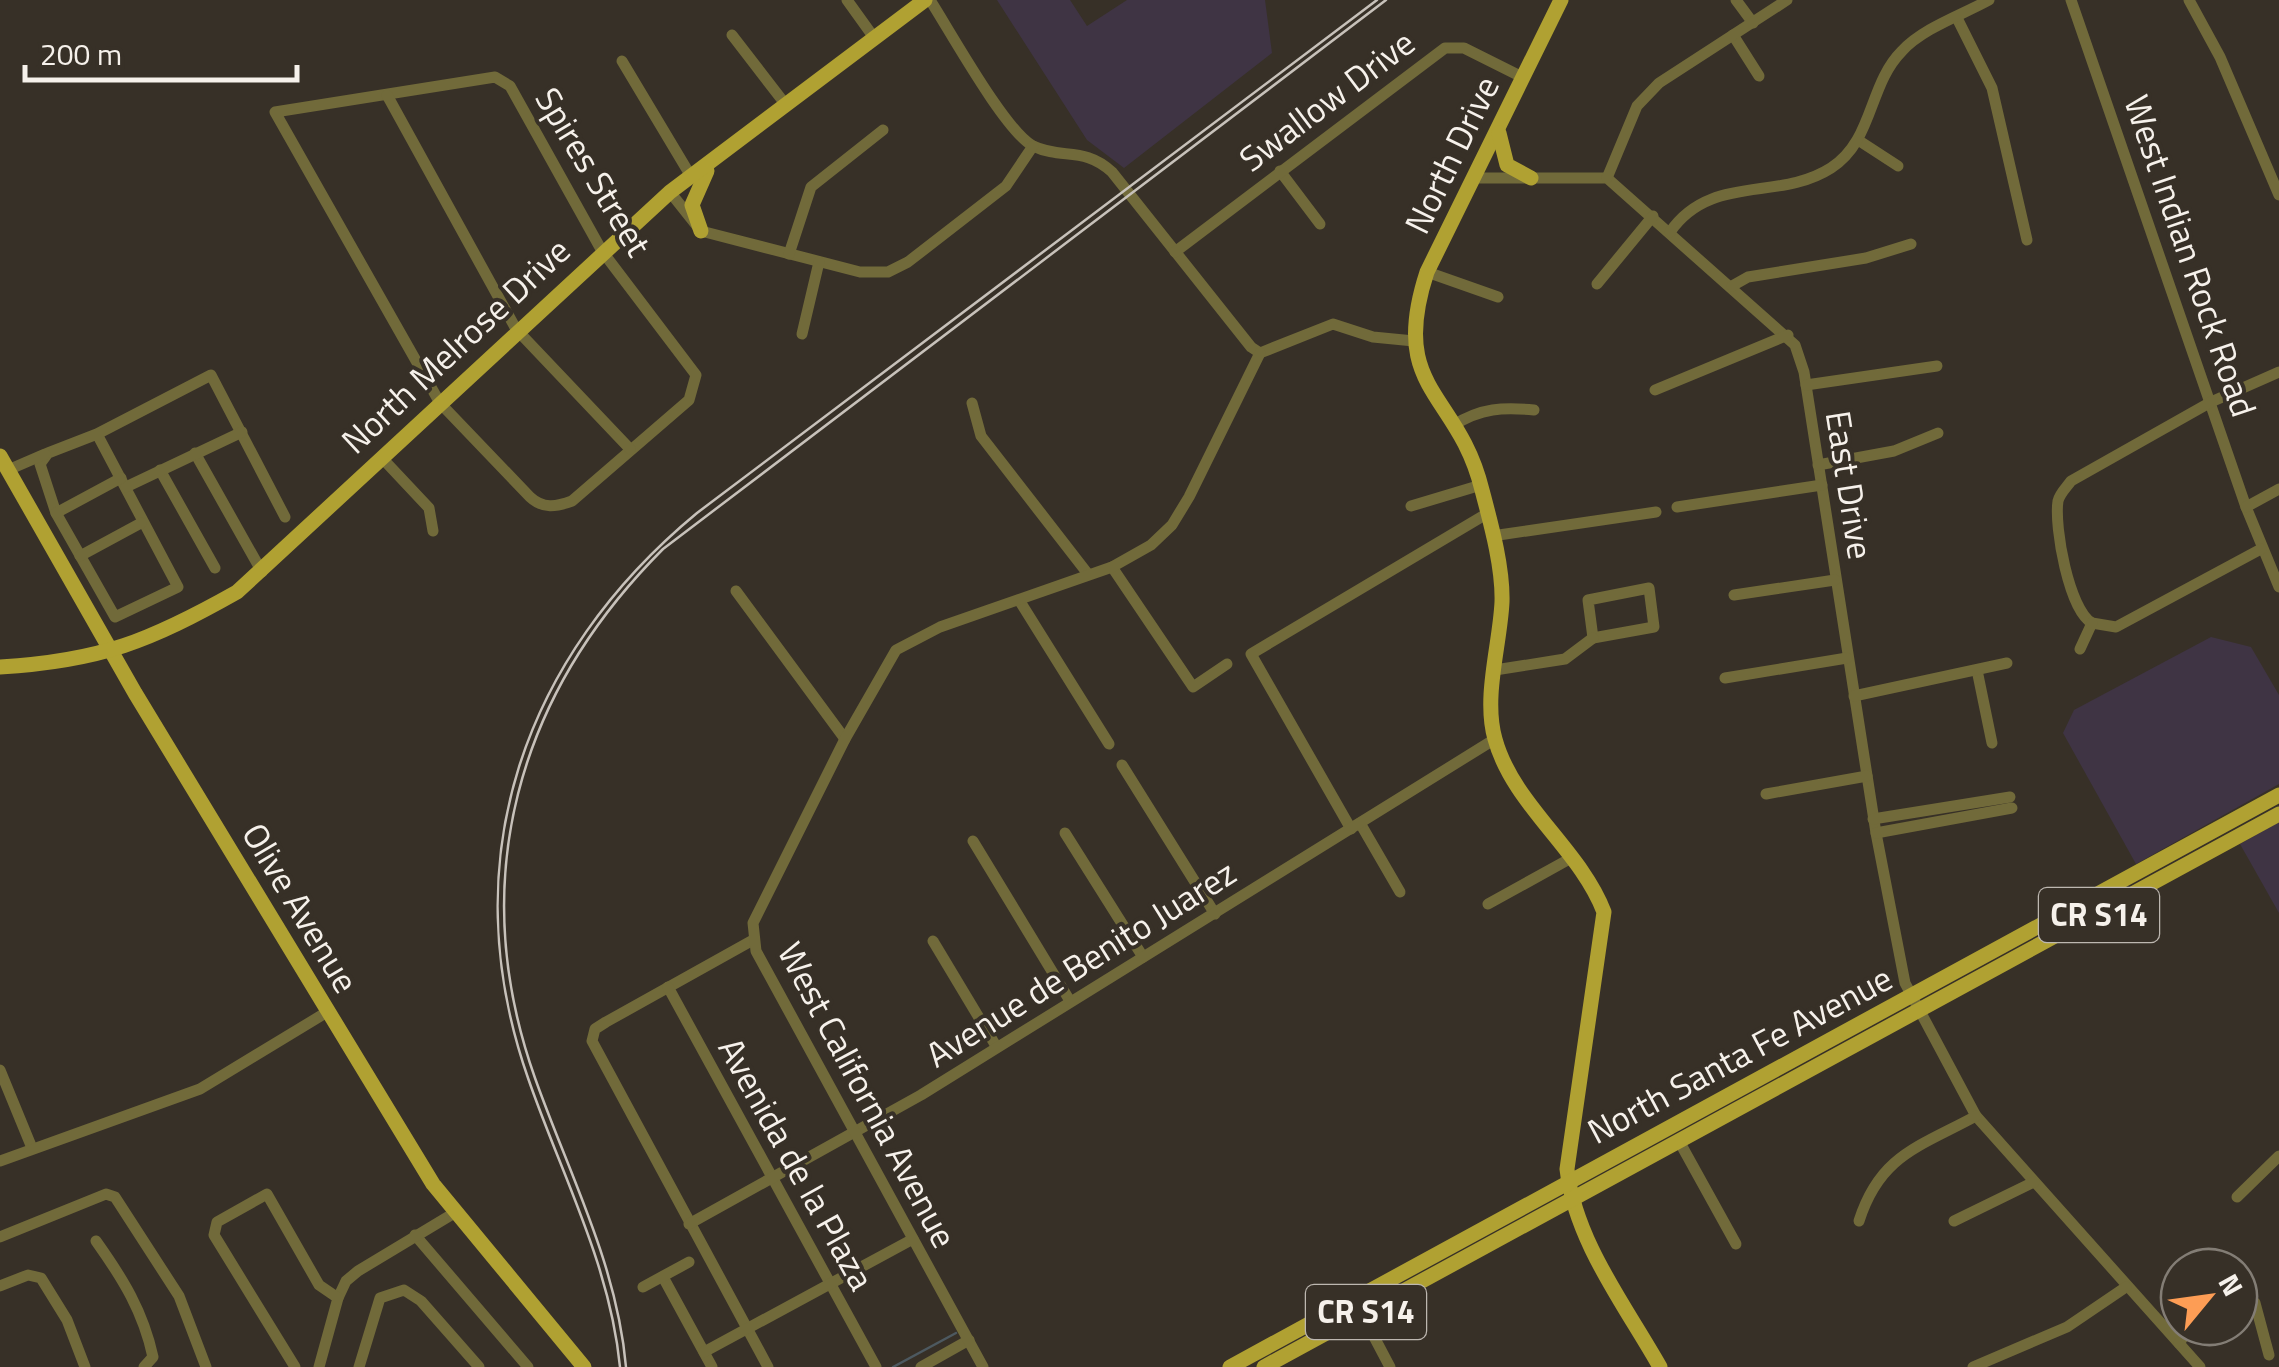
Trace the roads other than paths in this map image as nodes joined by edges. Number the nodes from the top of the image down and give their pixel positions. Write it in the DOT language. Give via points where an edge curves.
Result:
graph roads {
  1 [pos="847,0"];
  2 [pos="928,0"];
  3 [pos="1561,0"];
  4 [pos="1736,0"];
  5 [pos="1787,0"];
  6 [pos="1989,0"];
  7 [pos="2070,0"];
  8 [pos="2189,0"];
  9 [pos="1957,18"];
  10 [pos="1753,22"];
  11 [pos="732,35"];
  12 [pos="1732,35"];
  13 [pos="876,38"];
  14 [pos="622,61"];
  15 [pos="1759,76"];
  16 [pos="1524,78"];
  17 [pos="387,95"];
  18 [pos="786,105"];
  19 [pos="1499,128"];
  20 [pos="882,130"];
  21 [pos="1858,140"];
  22 [pos="1033,146"];
  23 [pos="711,163"];
  24 [pos="1898,166"];
  25 [pos="1280,171"];
  26 [pos="692,178"];
  27 [pos="1474,178"];
  28 [pos="1531,178"];
  29 [pos="1607,178"];
  30 [pos="670,192"];
  31 [pos="2279,195"];
  32 [pos="1653,216"];
  33 [pos="1320,224"];
  34 [pos="701,231"];
  35 [pos="1670,232"];
  36 [pos="2026,240"];
  37 [pos="1911,244"];
  38 [pos="602,251"];
  39 [pos="1175,252"];
  40 [pos="789,254"];
  41 [pos="819,262"];
  42 [pos="1428,272"];
  43 [pos="1598,284"];
  44 [pos="1732,286"];
  45 [pos="1498,298"];
  46 [pos="516,330"];
  47 [pos="802,334"];
  48 [pos="1788,335"];
  49 [pos="1414,341"];
  50 [pos="1260,353"];
  51 [pos="1936,366"];
  52 [pos="2279,372"];
  53 [pos="1806,385"];
  54 [pos="1656,390"];
  55 [pos="2212,402"];
  56 [pos="440,403"];
  57 [pos="972,403"];
  58 [pos="1534,410"];
  59 [pos="1454,425"];
  60 [pos="242,432"];
  61 [pos="1938,433"];
  62 [pos="97,434"];
  63 [pos="630,450"];
  64 [pos="48,453"];
  65 [pos="195,454"];
  66 [pos="382,458"];
  67 [pos="4,463"];
  68 [pos="1818,465"];
  69 [pos="160,470"];
  70 [pos="124,482"];
  71 [pos="1822,485"];
  72 [pos="1481,486"];
  73 [pos="2279,488"];
  74 [pos="1412,506"];
  75 [pos="2246,507"];
  76 [pos="1677,508"];
  77 [pos="1656,512"];
  78 [pos="56,513"];
  79 [pos="1488,514"];
  80 [pos="285,517"];
  81 [pos="142,523"];
  82 [pos="433,531"];
  83 [pos="1492,536"];
  84 [pos="2261,550"];
  85 [pos="80,556"];
  86 [pos="1112,566"];
  87 [pos="215,568"];
  88 [pos="262,572"];
  89 [pos="1088,574"];
  90 [pos="1836,580"];
  91 [pos="2279,586"];
  92 [pos="736,591"];
  93 [pos="1734,596"];
  94 [pos="1019,600"];
  95 [pos="2092,624"];
  96 [pos="1593,638"];
  97 [pos="2080,649"];
  98 [pos="112,653"];
  99 [pos="1848,658"];
  100 [pos="2007,663"];
  101 [pos="1226,664"];
  102 [pos="0,667"];
  103 [pos="1495,670"];
  104 [pos="1977,670"];
  105 [pos="1725,678"];
  106 [pos="1854,696"];
  107 [pos="845,738"];
  108 [pos="1495,739"];
  109 [pos="1992,743"];
  110 [pos="1109,744"];
  111 [pos="1122,765"];
  112 [pos="1866,776"];
  113 [pos="1766,794"];
  114 [pos="2279,795"];
  115 [pos="2279,814"];
  116 [pos="1874,818"];
  117 [pos="1356,826"];
  118 [pos="1876,832"];
  119 [pos="1065,833"];
  120 [pos="972,840"];
  121 [pos="1573,857"];
  122 [pos="1400,892"];
  123 [pos="1488,904"];
  124 [pos="1215,914"];
  125 [pos="753,940"];
  126 [pos="933,941"];
  127 [pos="1143,957"];
  128 [pos="668,987"];
  129 [pos="1070,1000"];
  130 [pos="1914,1004"];
  131 [pos="327,1012"];
  132 [pos="996,1046"];
  133 [pos="0,1070"];
  134 [pos="1976,1116"];
  135 [pos="856,1133"];
  136 [pos="1679,1141"];
  137 [pos="32,1148"];
  138 [pos="0,1161"];
  139 [pos="2277,1161"];
  140 [pos="773,1178"];
  141 [pos="1568,1182"];
  142 [pos="2034,1182"];
  143 [pos="2236,1197"];
  144 [pos="1570,1200"];
  145 [pos="456,1212"];
  146 [pos="1860,1221"];
  147 [pos="1954,1221"];
  148 [pos="689,1224"];
  149 [pos="0,1236"];
  150 [pos="415,1236"];
  151 [pos="914,1239"];
  152 [pos="96,1242"];
  153 [pos="1736,1244"];
  154 [pos="689,1262"];
  155 [pos="663,1277"];
  156 [pos="830,1283"];
  157 [pos="0,1286"];
  158 [pos="643,1287"];
  159 [pos="2126,1287"];
  160 [pos="338,1298"];
  161 [pos="1362,1314"];
  162 [pos="2259,1318"];
  163 [pos="2159,1322"];
  164 [pos="746,1328"];
  165 [pos="969,1340"];
  166 [pos="2182,1347"];
  167 [pos="704,1352"];
  168 [pos="2269,1355"];
  169 [pos="85,1367"];
  170 [pos="144,1367"];
  171 [pos="206,1367"];
  172 [pos="295,1367"];
  173 [pos="320,1367"];
  174 [pos="359,1367"];
  175 [pos="478,1367"];
  176 [pos="528,1367"];
  177 [pos="584,1367"];
  178 [pos="712,1367"];
  179 [pos="768,1367"];
  180 [pos="876,1367"];
  181 [pos="921,1367"];
  182 [pos="984,1367"];
  183 [pos="1230,1367"];
  184 [pos="1264,1367"];
  185 [pos="1390,1367"];
  186 [pos="1660,1367"];
  187 [pos="1974,1367"];
  188 [pos="2200,1367"];
  1 -- 13 [label="street"];
  2 -- 13 [label="main road, North Melrose Drive"];
  2 -- 22 [label="street" via="1012,126"];
  3 -- 16 [label="main road, North Drive"];
  4 -- 10 [label="street"];
  5 -- 10 [label="street"];
  6 -- 9 [label="street"];
  7 -- 55 [label="street, West Indian Rock Road"];
  8 -- 31 [label="street"];
  9 -- 21 [label="street" via="1901,51"];
  9 -- 36 [label="street" via="1992,88"];
  10 -- 12 [label="street"];
  11 -- 18 [label="street"];
  12 -- 15 [label="street"];
  12 -- 29 [label="street" via="1658,83 1637,106"];
  13 -- 18 [label="main road, North Melrose Drive"];
  14 -- 26 [label="street"];
  16 -- 19 [label="main road, North Drive"];
  16 -- 25 [label="street, Swallow Drive" via="1464,48 1444,48"];
  17 -- 38 [label="street, Spires Street" via="495,77 510,86"];
  17 -- 46 [label="street"];
  17 -- 56 [label="street" via="275,112"];
  18 -- 23 [label="main road, North Melrose Drive"];
  19 -- 27 [label="main road, North Drive"];
  19 -- 28 [label="main road" via="1507,165"];
  20 -- 40 [label="street" via="811,187"];
  21 -- 24 [label="street"];
  21 -- 35 [label="street" via="1821,174 1721,192 1697,204"];
  22 -- 39 [label="street" via="1083,153 1104,164"];
  22 -- 41 [label="street" via="1006,186 908,262 888,272 860,272"];
  23 -- 26 [label="main road, North Melrose Drive"];
  23 -- 34 [label="main road" via="692,205"];
  25 -- 33 [label="street"];
  25 -- 39 [label="street, Swallow Drive"];
  26 -- 30 [label="main road, North Melrose Drive"];
  27 -- 28 [label="street"];
  27 -- 42 [label="main road, North Drive"];
  28 -- 29 [label="street"];
  29 -- 32 [label="street, East Drive"];
  30 -- 34 [label="street"];
  30 -- 38 [label="main road, North Melrose Drive"];
  32 -- 35 [label="street, East Drive"];
  32 -- 43 [label="street"];
  34 -- 40 [label="street"];
  35 -- 44 [label="street, East Drive"];
  37 -- 44 [label="street" via="1748,277"];
  38 -- 46 [label="main road, North Melrose Drive"];
  38 -- 63 [label="street, Spires Street" via="702,384"];
  39 -- 50 [label="street"];
  40 -- 41 [label="street"];
  41 -- 47 [label="street"];
  42 -- 45 [label="street"];
  42 -- 49 [label="main road, North Drive"];
  44 -- 48 [label="street, East Drive"];
  46 -- 56 [label="main road, North Melrose Drive"];
  46 -- 63 [label="street"];
  48 -- 53 [label="street, East Drive"];
  48 -- 54 [label="street"];
  49 -- 50 [label="street" via="1332,324"];
  49 -- 59 [label="main road" via="1424,378"];
  50 -- 86 [label="street, West California Avenue" via="1172,525"];
  51 -- 53 [label="street"];
  52 -- 55 [label="street"];
  53 -- 68 [label="street, East Drive"];
  55 -- 75 [label="street, West Indian Rock Road"];
  55 -- 95 [label="street" via="2071,481 2061,494 2072,599"];
  56 -- 63 [label="street" via="539,505 572,501"];
  56 -- 66 [label="main road, North Melrose Drive"];
  57 -- 89 [label="street" via="981,436"];
  58 -- 59 [label="street" via="1502,407"];
  59 -- 72 [label="main road"];
  60 -- 62 [label="street" via="211,375"];
  60 -- 65 [label="street"];
  60 -- 80 [label="street"];
  61 -- 68 [label="street" via="1894,451"];
  62 -- 64 [label="street"];
  62 -- 70 [label="street"];
  64 -- 67 [label="street"];
  64 -- 78 [label="street" via="40,464"];
  65 -- 69 [label="street"];
  65 -- 88 [label="street"];
  66 -- 82 [label="street" via="429,508"];
  66 -- 88 [label="main road, North Melrose Drive"];
  67 -- 98 [label="main road, Olive Avenue"];
  68 -- 71 [label="street, East Drive"];
  69 -- 70 [label="street"];
  69 -- 87 [label="street"];
  70 -- 78 [label="street"];
  70 -- 81 [label="street"];
  71 -- 76 [label="street"];
  71 -- 90 [label="street, East Drive"];
  72 -- 74 [label="street"];
  72 -- 79 [label="main road"];
  73 -- 75 [label="street"];
  75 -- 84 [label="street, West Indian Rock Road"];
  77 -- 83 [label="street"];
  78 -- 85 [label="street"];
  79 -- 83 [label="main road"];
  79 -- 117 [label="street" via="1251,654"];
  81 -- 85 [label="street"];
  81 -- 85 [label="street" via="178,587 115,617"];
  83 -- 103 [label="main road" via="1502,600"];
  84 -- 91 [label="street, West Indian Rock Road"];
  84 -- 95 [label="street" via="2116,628"];
  86 -- 89 [label="street, West California Avenue"];
  86 -- 101 [label="street" via="1193,688"];
  88 -- 98 [label="main road, North Melrose Drive" via="178,626"];
  89 -- 94 [label="street, West California Avenue"];
  90 -- 93 [label="street"];
  90 -- 99 [label="street, East Drive"];
  92 -- 107 [label="street"];
  94 -- 107 [label="street, West California Avenue" via="903,644"];
  94 -- 110 [label="street"];
  95 -- 97 [label="street"];
  96 -- 96 [label="street" via="1654,627 1649,588 1591,598 1586,606"];
  96 -- 103 [label="street" via="1565,659"];
  98 -- 102 [label="main road, North Melrose Drive"];
  98 -- 131 [label="main road, Olive Avenue"];
  99 -- 105 [label="street"];
  99 -- 106 [label="street, East Drive"];
  100 -- 104 [label="street"];
  103 -- 108 [label="main road"];
  104 -- 106 [label="street"];
  104 -- 109 [label="street"];
  106 -- 112 [label="street, East Drive"];
  107 -- 125 [label="street, West California Avenue" via="754,923"];
  108 -- 117 [label="street, Avenue de Benito Juarez"];
  108 -- 121 [label="main road" via="1508,770"];
  111 -- 124 [label="street"];
  112 -- 113 [label="street"];
  112 -- 116 [label="street, East Drive"];
  114 -- 130 [label="main road, North Santa Fe Avenue / CR S14"];
  115 -- 130 [label="main road, North Santa Fe Avenue / CR S14"];
  116 -- 118 [label="street, East Drive"];
  116 -- 118 [label="street" via="2011,803"];
  117 -- 122 [label="street"];
  117 -- 124 [label="street, Avenue de Benito Juarez"];
  118 -- 130 [label="street, East Drive"];
  119 -- 127 [label="street"];
  120 -- 129 [label="street"];
  121 -- 123 [label="street"];
  121 -- 141 [label="main road" via="1593,883 1604,923"];
  124 -- 127 [label="street, Avenue de Benito Juarez"];
  125 -- 128 [label="street"];
  125 -- 135 [label="street, West California Avenue"];
  126 -- 132 [label="street"];
  127 -- 129 [label="street, Avenue de Benito Juarez"];
  128 -- 140 [label="street, Avenida de la Plaza"];
  128 -- 148 [label="street" via="595,1029 594,1050"];
  129 -- 132 [label="street, Avenue de Benito Juarez"];
  130 -- 134 [label="street, East Drive"];
  130 -- 136 [label="main road, North Santa Fe Avenue / CR S14"];
  130 -- 141 [label="main road, North Santa Fe Avenue / CR S14"];
  131 -- 137 [label="street" via="200,1089"];
  131 -- 145 [label="main road, Olive Avenue"];
  132 -- 135 [label="street, Avenue de Benito Juarez"];
  133 -- 137 [label="street"];
  134 -- 142 [label="street, East Drive"];
  134 -- 146 [label="street" via="1876,1178"];
  135 -- 140 [label="street, Avenue de Benito Juarez"];
  135 -- 151 [label="street, West California Avenue"];
  136 -- 144 [label="main road, North Santa Fe Avenue / CR S14"];
  136 -- 153 [label="street"];
  137 -- 138 [label="street"];
  139 -- 143 [label="street"];
  140 -- 148 [label="street, Avenue de Benito Juarez"];
  140 -- 156 [label="street, Avenida de la Plaza"];
  141 -- 144 [label="main road"];
  141 -- 183 [label="main road, North Santa Fe Avenue / CR S14"];
  142 -- 147 [label="street"];
  142 -- 159 [label="street, East Drive"];
  144 -- 161 [label="main road, North Santa Fe Avenue / CR S14"];
  144 -- 186 [label="main road"];
  145 -- 150 [label="street"];
  145 -- 177 [label="main road, Olive Avenue"];
  148 -- 164 [label="street"];
  149 -- 171 [label="street" via="106,1194 114,1197 179,1296"];
  150 -- 160 [label="street" via="350,1276"];
  150 -- 176 [label="street"];
  151 -- 156 [label="street"];
  151 -- 165 [label="street, West California Avenue"];
  152 -- 170 [label="street" via="131,1290 146,1326 153,1356"];
  154 -- 155 [label="street"];
  155 -- 158 [label="street"];
  155 -- 167 [label="street"];
  156 -- 164 [label="street"];
  156 -- 180 [label="street, Avenida de la Plaza"];
  157 -- 169 [label="street" via="28,1275 40,1278 68,1320"];
  159 -- 163 [label="street, East Drive"];
  159 -- 187 [label="street" via="2068,1327"];
  160 -- 172 [label="street" via="319,1285 267,1194 217,1222 214,1235"];
  160 -- 173 [label="street"];
  161 -- 184 [label="main road, North Santa Fe Avenue / CR S14"];
  161 -- 185 [label="street"];
  162 -- 168 [label="street"];
  164 -- 167 [label="street"];
  164 -- 179 [label="street"];
  165 -- 181 [label="street"];
  165 -- 182 [label="street, West California Avenue"];
  166 -- 188 [label="street, East Drive"];
  167 -- 178 [label="street"];
  174 -- 175 [label="street" via="380,1298 404,1290"];
}
